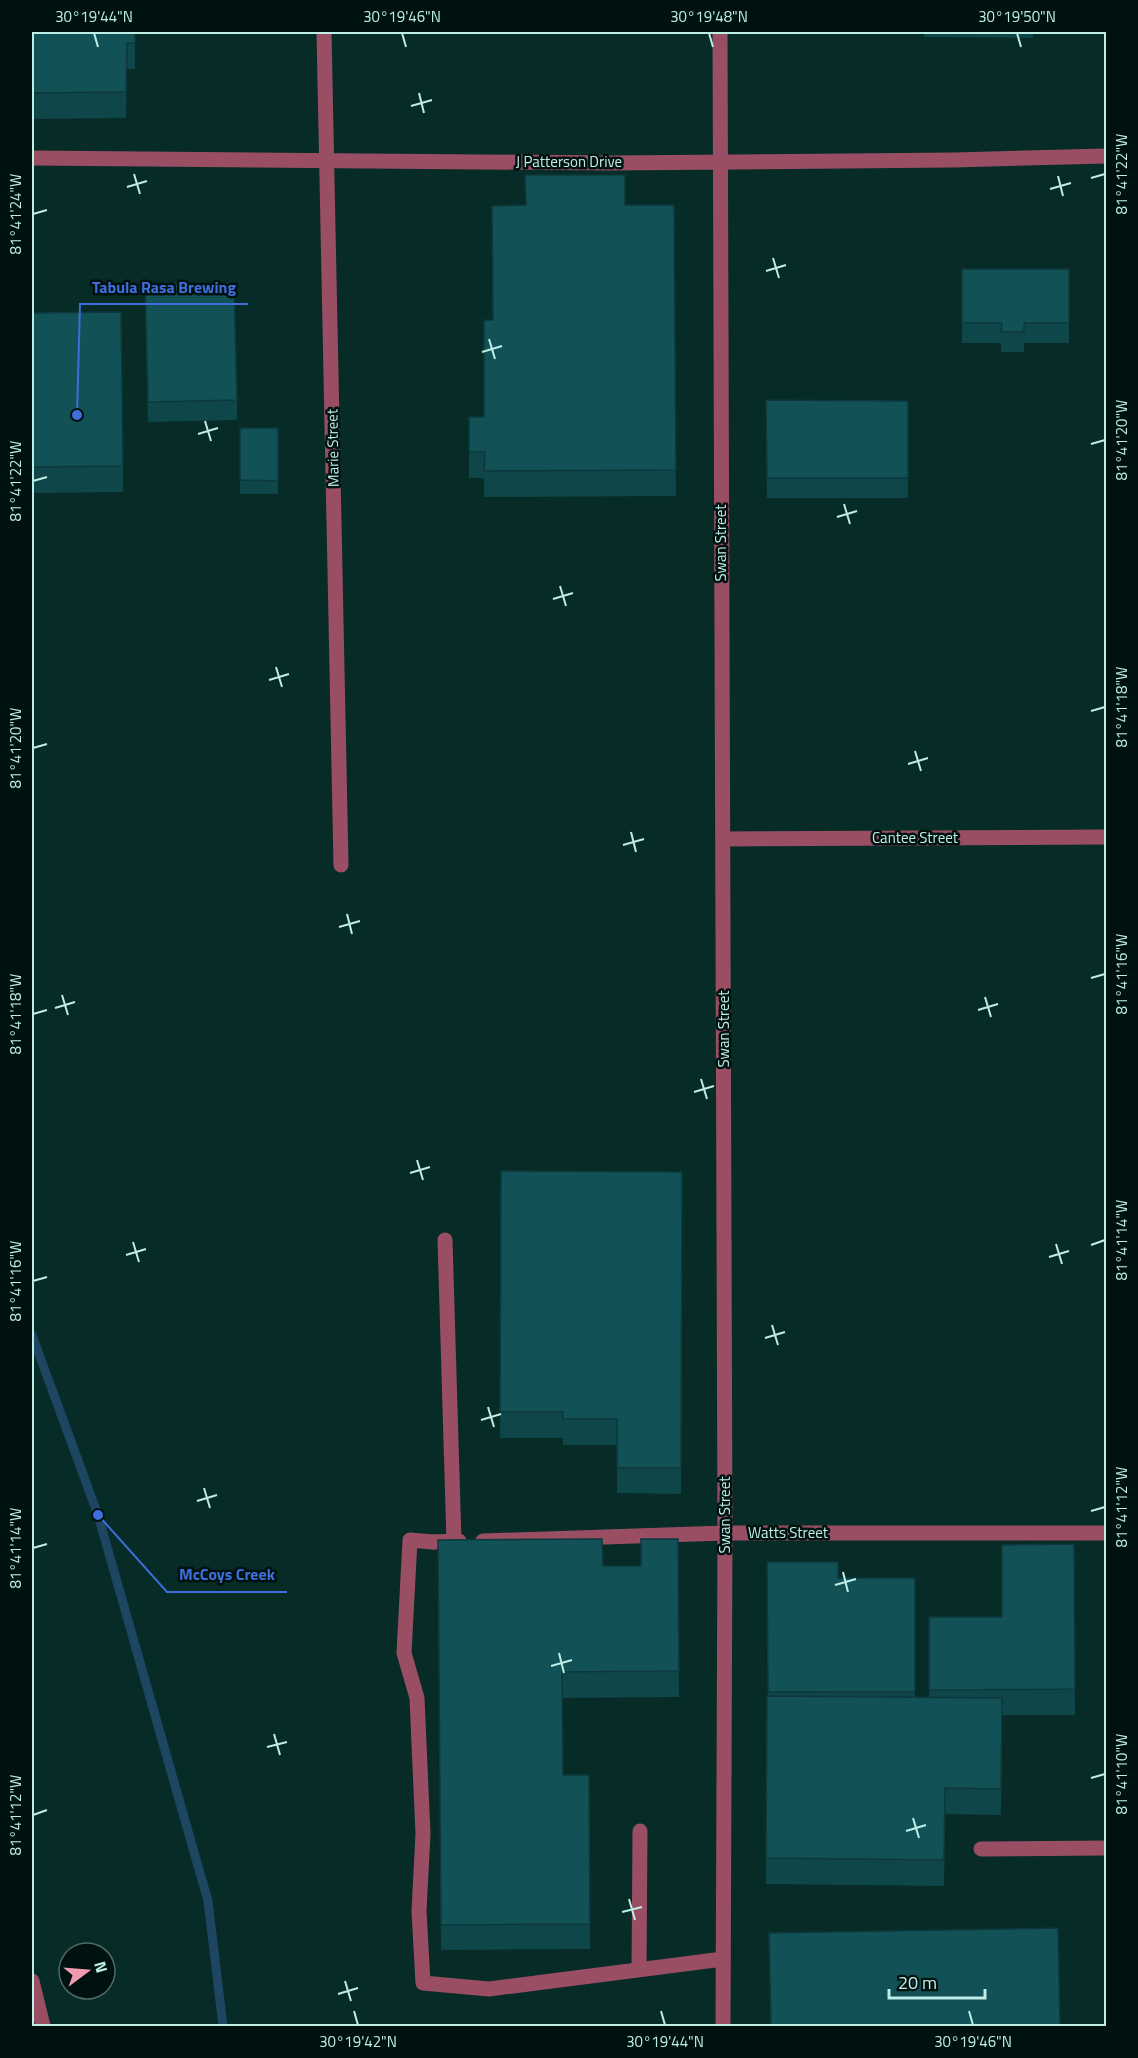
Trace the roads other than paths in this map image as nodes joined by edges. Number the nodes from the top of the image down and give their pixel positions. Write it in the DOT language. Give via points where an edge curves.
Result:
graph roads {
  1 [pos="324,32"];
  2 [pos="720,32"];
  3 [pos="1107,156"];
  4 [pos="32,159"];
  5 [pos="328,161"];
  6 [pos="719,161"];
  7 [pos="1107,837"];
  8 [pos="723,839"];
  9 [pos="341,865"];
  10 [pos="445,1240"];
  11 [pos="725,1533"];
  12 [pos="1107,1533"];
  13 [pos="454,1542"];
  14 [pos="640,1832"];
  15 [pos="1107,1848"];
  16 [pos="981,1849"];
  17 [pos="723,1959"];
  18 [pos="639,1969"];
  19 [pos="32,1981"];
  20 [pos="43,2026"];
  21 [pos="723,2026"];
  1 -- 5 [label="street, Marie Street"];
  2 -- 6 [label="street, Swan Street"];
  3 -- 6 [label="street, J Patterson Drive"];
  4 -- 5 [label="street, J Patterson Drive"];
  5 -- 6 [label="street, J Patterson Drive"];
  5 -- 9 [label="street, Marie Street"];
  6 -- 8 [label="street, Swan Street"];
  7 -- 8 [label="street, Cantee Street"];
  8 -- 11 [label="street, Swan Street"];
  10 -- 13 [label="street"];
  11 -- 12 [label="street, Watts Street"];
  11 -- 13 [label="street, Watts Street"];
  11 -- 17 [label="street, Swan Street"];
  13 -- 18 [label="street, Watts Street" via="410,1540 404,1653 417,1698 423,1834 419,1911 423,1983 489,1989"];
  14 -- 18 [label="street"];
  15 -- 16 [label="street"];
  17 -- 18 [label="street"];
  17 -- 21 [label="street, Swan Street"];
  19 -- 20 [label="street"];
}
